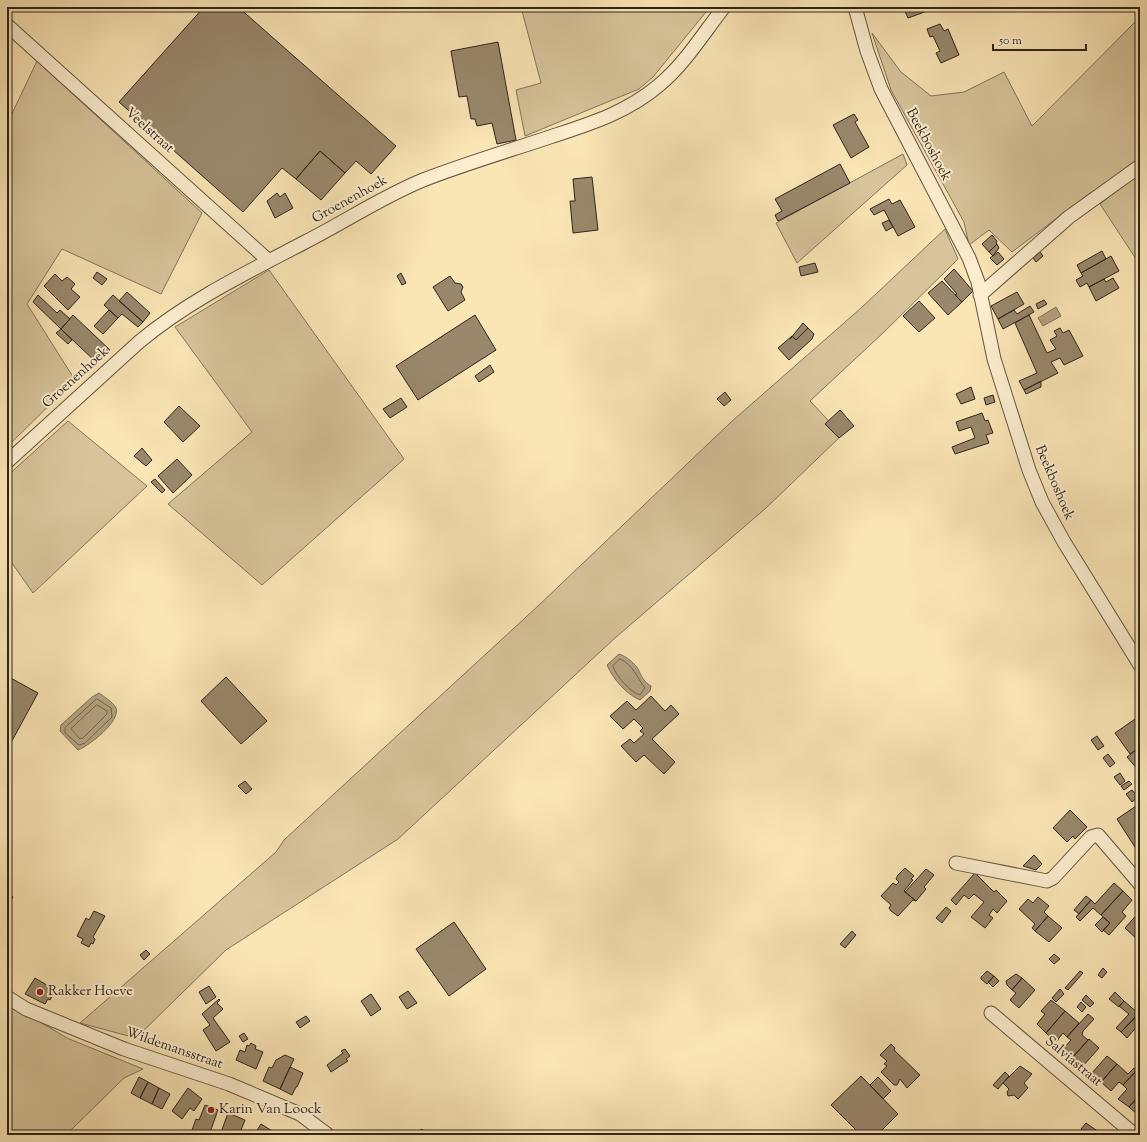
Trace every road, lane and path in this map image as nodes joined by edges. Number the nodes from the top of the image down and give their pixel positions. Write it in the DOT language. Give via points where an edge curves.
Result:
graph roads {
  1 [pos="724,7"];
  2 [pos="855,7"];
  3 [pos="7,25"];
  4 [pos="1140,166"];
  5 [pos="269,261"];
  6 [pos="980,295"];
  7 [pos="7,462"];
  8 [pos="1140,665"];
  9 [pos="956,863"];
  10 [pos="1140,884"];
  11 [pos="7,997"];
  12 [pos="991,1013"];
  13 [pos="328,1135"];
  14 [pos="1135,1135"];
  1 -- 5 [label="street, Groenenhoek" via="675,70 659,86 624,110 582,127 421,181"];
  2 -- 6 [label="street, Beekboshoek" via="881,89 959,236 969,258"];
  3 -- 5 [label="street, Veelstraat"];
  4 -- 6 [label="street" via="1069,218"];
  5 -- 7 [label="street, Groenenhoek" via="158,326"];
  6 -- 8 [label="street, Beekboshoek" via="994,359 1026,463 1040,496 1064,542"];
  9 -- 10 [label="street" via="1047,881 1053,878 1091,836 1098,835"];
  11 -- 13 [label="street, Wildemansstraat" via="26,1009 124,1049 229,1084 300,1114"];
  12 -- 14 [label="street, Salviastraat"];
}
